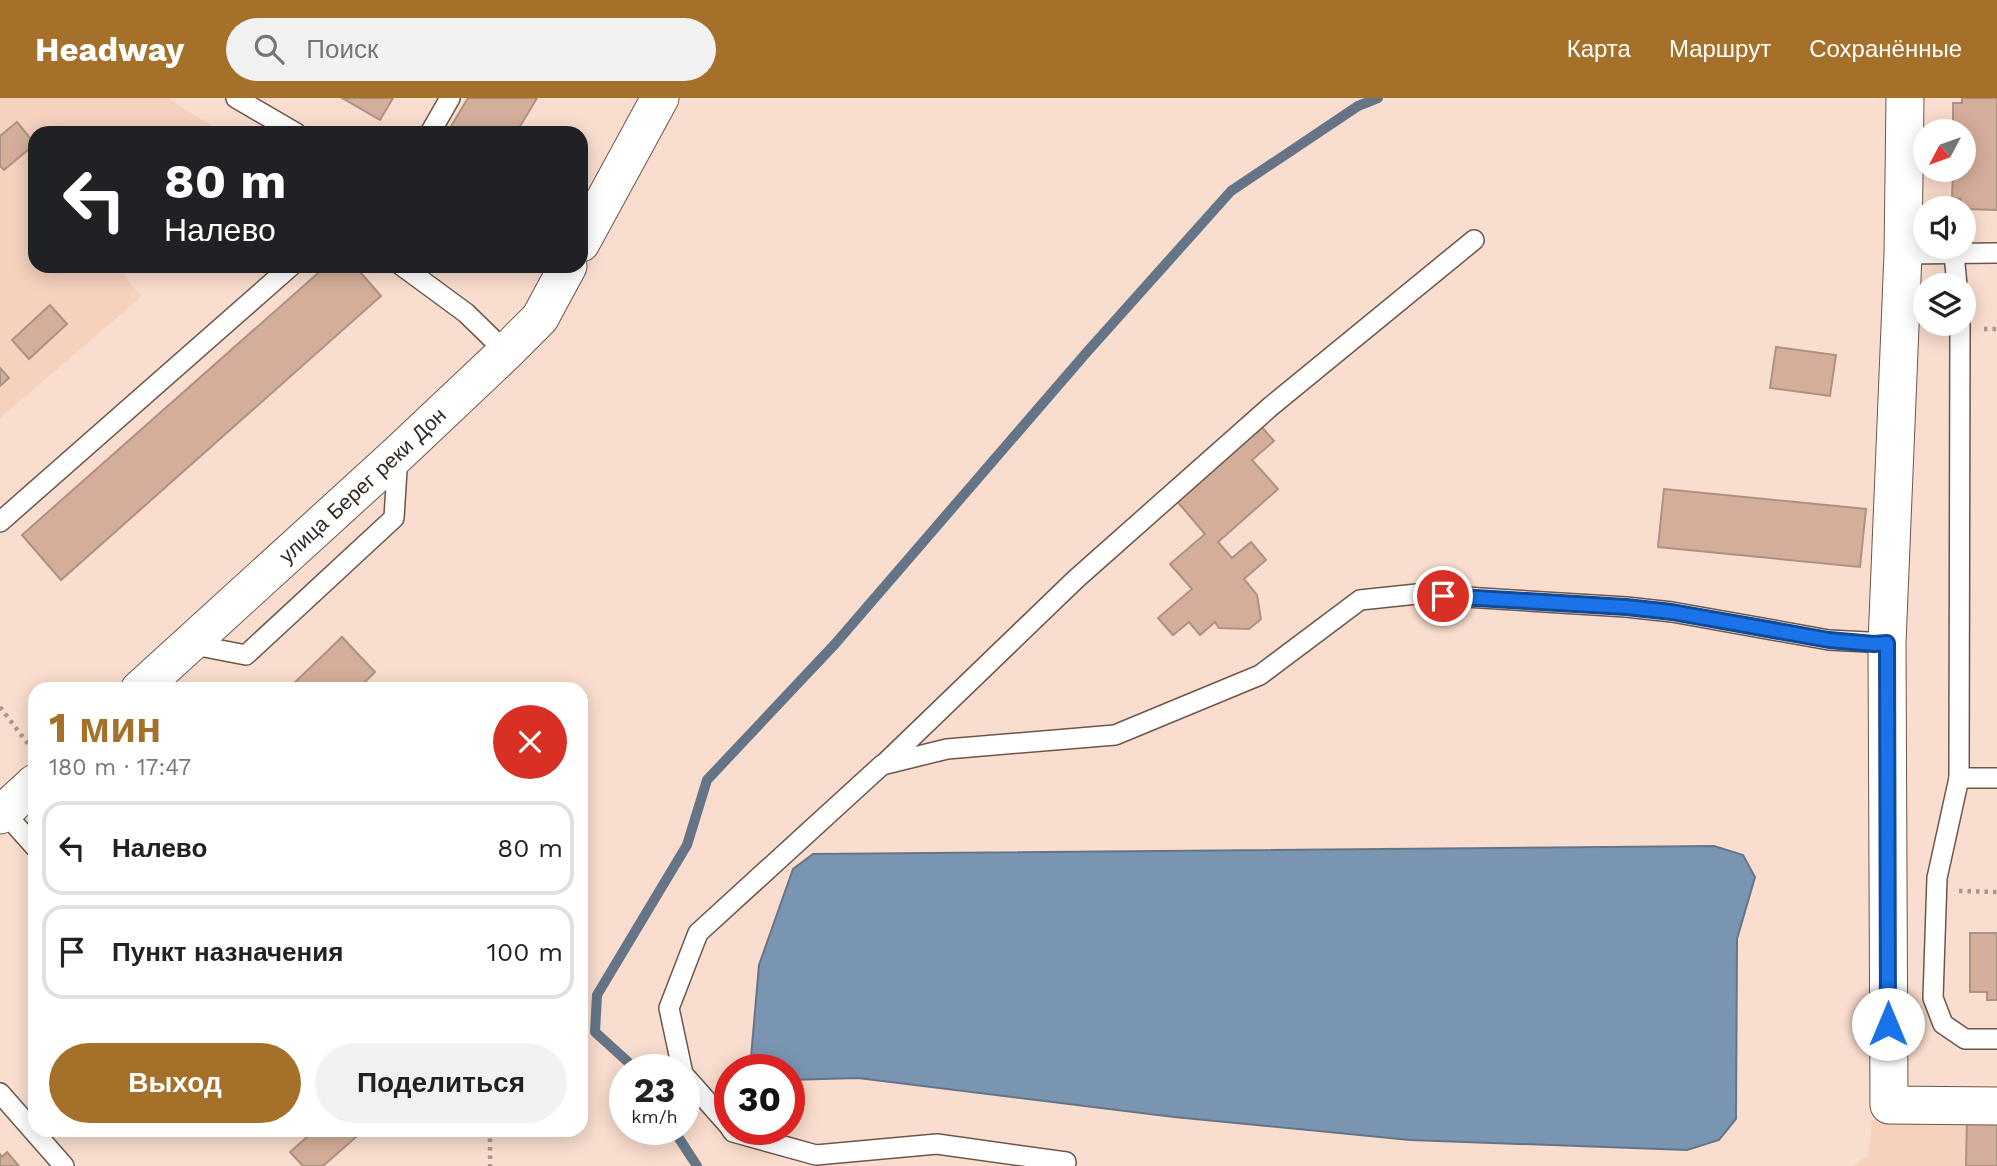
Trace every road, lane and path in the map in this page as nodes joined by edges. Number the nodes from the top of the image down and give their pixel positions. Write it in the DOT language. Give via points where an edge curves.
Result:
graph roads {
  1 [pos="236,98"];
  2 [pos="450,98"];
  3 [pos="660,98"];
  4 [pos="1905,98"];
  5 [pos="284,126"];
  6 [pos="434,126"];
  7 [pos="588,230"];
  8 [pos="1474,240"];
  9 [pos="1976,253"];
  10 [pos="1997,253"];
  11 [pos="1903,254"];
  12 [pos="1913,254"];
  13 [pos="283,273"];
  14 [pos="412,273"];
  15 [pos="564,273"];
  16 [pos="1960,336"];
  17 [pos="506,352"];
  18 [pos="0,522"];
  19 [pos="1887,643"];
  20 [pos="148,682"];
  21 [pos="0,707"];
  22 [pos="28,744"];
  23 [pos="882,765"];
  24 [pos="1959,778"];
  25 [pos="1997,778"];
  26 [pos="28,789"];
  27 [pos="1,811"];
  28 [pos="28,840"];
  29 [pos="1937,891"];
  30 [pos="1997,892"];
  31 [pos="1997,1039"];
  32 [pos="679,1054"];
  33 [pos="0,1093"];
  34 [pos="700,1093"];
  35 [pos="1997,1106"];
  36 [pos="714,1110"];
  37 [pos="28,1125"];
  38 [pos="39,1137"];
  39 [pos="490,1137"];
  40 [pos="780,1145"];
  41 [pos="1066,1162"];
  42 [pos="64,1166"];
  43 [pos="490,1166"];
  1 -- 5 [label="lane"];
  2 -- 6 [label="lane"];
  3 -- 7 [label="street"];
  4 -- 11 [label="street"];
  8 -- 23 [label="lane" via="1270,407 1076,579"];
  9 -- 10 [label="lane"];
  11 -- 12 [label="lane"];
  11 -- 19 [label="street"];
  13 -- 18 [label="lane"];
  14 -- 17 [label="lane" via="466,313"];
  15 -- 17 [label="street, улица Берег реки Дон" via="540,318"];
  16 -- 24 [label="lane"];
  17 -- 20 [label="street, улица Берег реки Дон"];
  19 -- 23 [label="lane" via="1829,640 1626,607 1416,594 1360,600 1260,675 1115,735 947,749"];
  19 -- 35 [label="street" via="1889,1105"];
  21 -- 22 [label="path"];
  23 -- 32 [label="lane" via="698,933 669,1008"];
  24 -- 25 [label="lane"];
  24 -- 29 [label="lane"];
  26 -- 27 [label="street"];
  27 -- 28 [label="lane"];
  29 -- 30 [label="path"];
  29 -- 31 [label="lane" via="1933,999 1943,1024 1965,1039"];
  33 -- 37 [label="lane"];
  34 -- 36 [label="lane"];
  38 -- 42 [label="lane"];
  39 -- 43 [label="path"];
  40 -- 41 [label="lane" via="816,1155 937,1144"];
}
